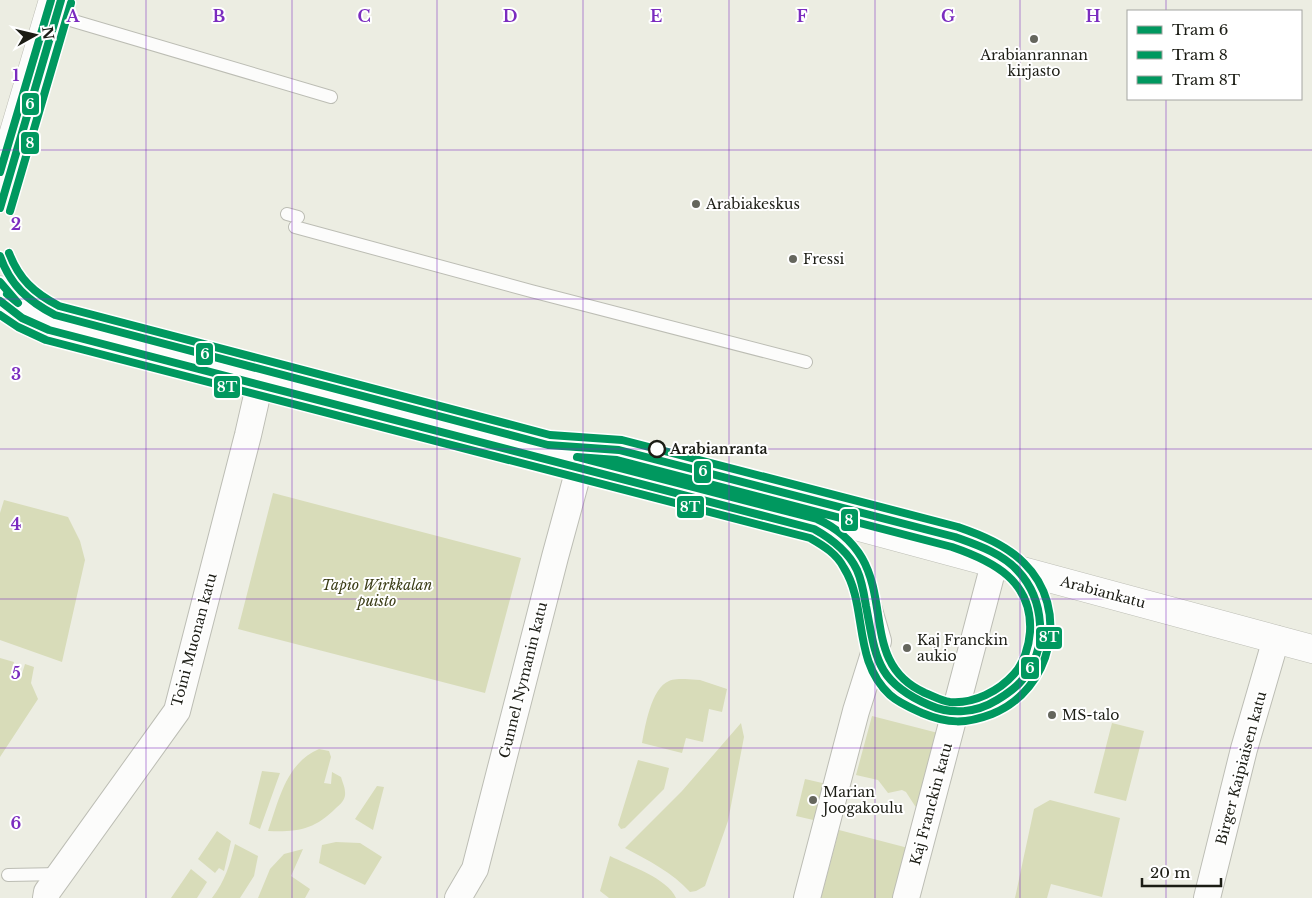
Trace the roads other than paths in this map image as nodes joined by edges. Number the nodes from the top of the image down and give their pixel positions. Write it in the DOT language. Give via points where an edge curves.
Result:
graph roads {
  1 [pos="52,7"];
  2 [pos="331,97"];
  3 [pos="0,178"];
  4 [pos="293,219"];
  5 [pos="0,290"];
  6 [pos="806,362"];
  7 [pos="261,378"];
  8 [pos="582,458"];
  9 [pos="818,516"];
  10 [pos="994,564"];
  11 [pos="1276,639"];
  12 [pos="1312,649"];
  13 [pos="60,874"];
  14 [pos="8,875"];
  15 [pos="46,898"];
  16 [pos="458,898"];
  17 [pos="807,898"];
  18 [pos="906,898"];
  19 [pos="1207,898"];
  1 -- 2 [label="lane"];
  1 -- 3 [label="street"];
  4 -- 6 [label="lane" via="531,291"];
  5 -- 7 [label="street, Arabiankatu" via="18,306 51,322"];
  7 -- 8 [label="street, Arabiankatu"];
  7 -- 13 [label="street, Toini Muonan katu" via="177,711"];
  8 -- 9 [label="street, Arabiankatu"];
  8 -- 16 [label="street, Gunnel Nymanin katu" via="475,869"];
  9 -- 10 [label="street, Arabiankatu"];
  9 -- 17 [label="street" via="857,569 878,641 856,711"];
  10 -- 11 [label="street, Arabiankatu"];
  10 -- 18 [label="street, Kaj Franckin katu"];
  11 -- 12 [label="street, Arabiankatu"];
  11 -- 19 [label="street, Birger Kaipiaisen katu" via="1244,749"];
  13 -- 14 [label="lane"];
  13 -- 15 [label="street, Toini Muonan katu"];
}
